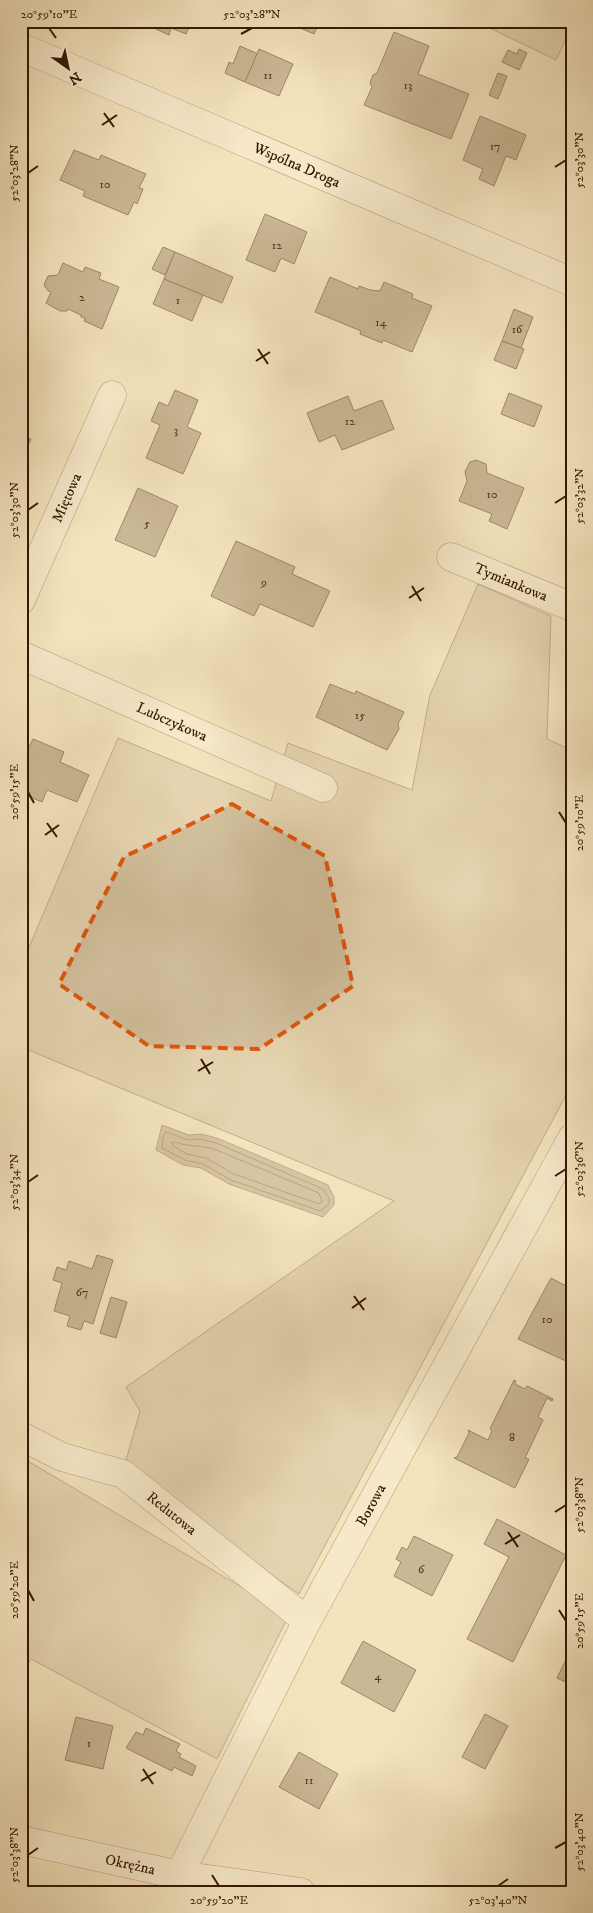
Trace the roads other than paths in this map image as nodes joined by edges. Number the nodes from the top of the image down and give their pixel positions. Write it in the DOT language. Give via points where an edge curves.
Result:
graph roads {
  1 [pos="21,47"];
  2 [pos="572,282"];
  3 [pos="112,395"];
  4 [pos="451,557"];
  5 [pos="21,600"];
  6 [pos="572,607"];
  7 [pos="21,655"];
  8 [pos="322,788"];
  9 [pos="572,1138"];
  10 [pos="21,1436"];
  11 [pos="307,1621"];
  12 [pos="21,1840"];
  13 [pos="183,1884"];
  14 [pos="301,1892"];
  1 -- 2 [label="street, Wspólna Droga"];
  3 -- 5 [label="street, Miętowa"];
  4 -- 6 [label="street, Tymiankowa"];
  7 -- 8 [label="street, Lubczykowa"];
  9 -- 11 [label="street, Borowa"];
  10 -- 11 [label="street, Redutowa" via="62,1457 123,1474"];
  11 -- 13 [label="street, Borowa"];
  12 -- 13 [label="street, Okrężna"];
  13 -- 14 [label="street, Okrężna"];
}
